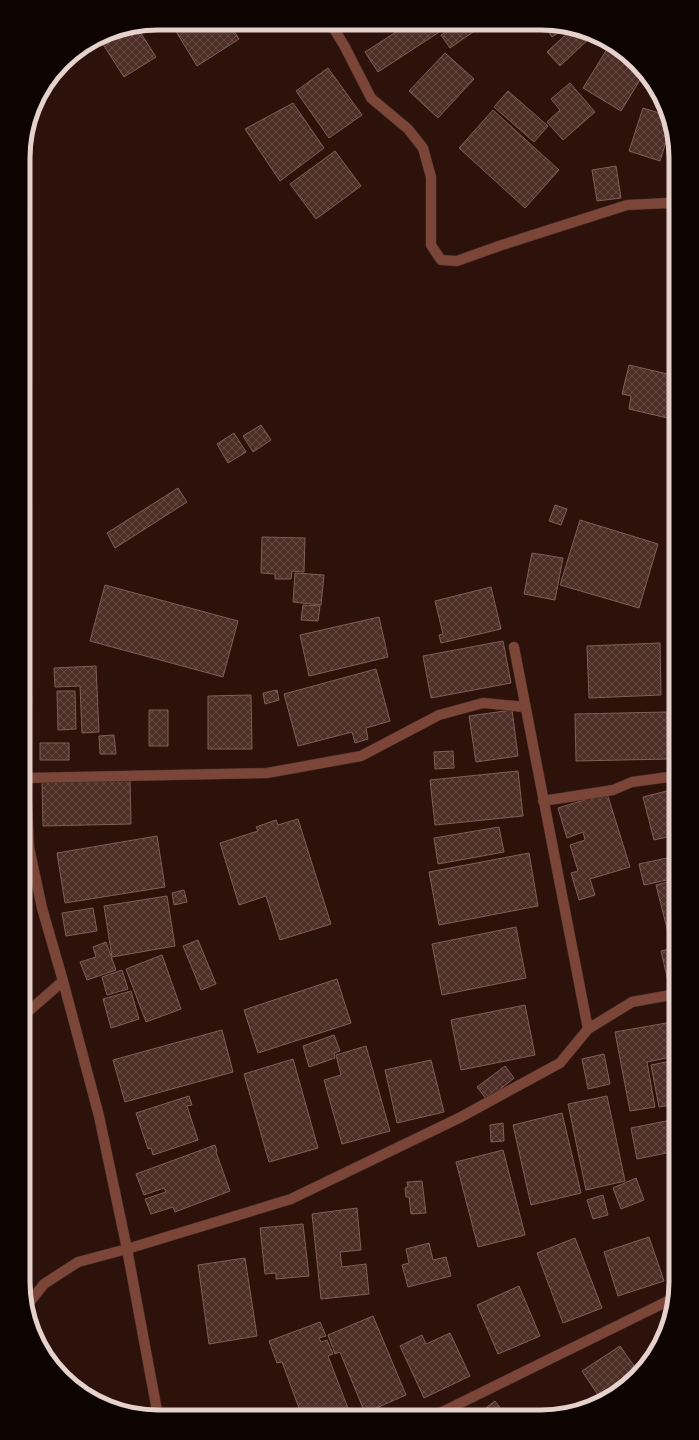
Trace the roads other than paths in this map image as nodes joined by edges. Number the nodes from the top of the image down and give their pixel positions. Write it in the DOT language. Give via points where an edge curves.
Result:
graph roads {
  1 [pos="335,30"];
  2 [pos="669,203"];
  3 [pos="514,646"];
  4 [pos="525,707"];
  5 [pos="669,777"];
  6 [pos="30,778"];
  7 [pos="543,801"];
  8 [pos="30,852"];
  9 [pos="64,981"];
  10 [pos="669,995"];
  11 [pos="30,1010"];
  12 [pos="588,1029"];
  13 [pos="127,1249"];
  14 [pos="31,1300"];
  15 [pos="668,1301"];
  16 [pos="157,1410"];
  17 [pos="446,1410"];
  1 -- 2 [label="street" via="371,98 408,129 423,148 431,177 431,245 441,260 457,261 627,205"];
  3 -- 4 [label="street"];
  4 -- 6 [label="street" via="482,703 439,715 361,756 267,773"];
  4 -- 7 [label="street"];
  5 -- 7 [label="street" via="632,782 613,790"];
  7 -- 12 [label="street"];
  8 -- 9 [label="street" via="42,908"];
  9 -- 11 [label="street"];
  9 -- 13 [label="street" via="99,1116"];
  10 -- 12 [label="street" via="632,1002"];
  12 -- 13 [label="street" via="560,1063 459,1118 298,1196"];
  13 -- 14 [label="street" via="78,1262 44,1284"];
  13 -- 16 [label="street"];
  15 -- 17 [label="street"];
}
